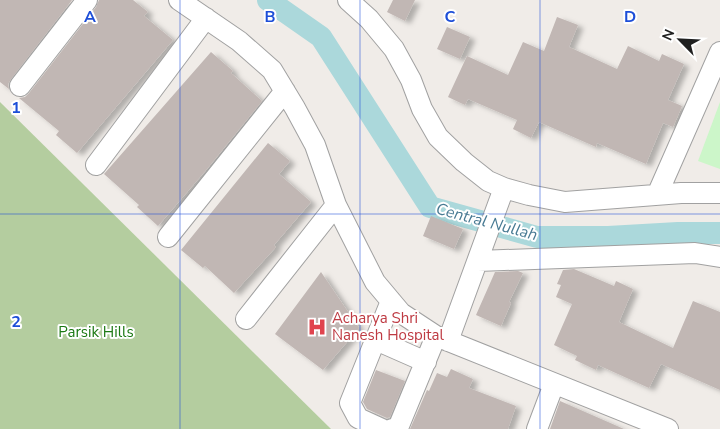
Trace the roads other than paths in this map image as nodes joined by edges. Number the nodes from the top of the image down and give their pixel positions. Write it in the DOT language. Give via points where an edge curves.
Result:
graph roads {
  1 [pos="87,0"];
  2 [pos="179,0"];
  3 [pos="348,0"];
  4 [pos="206,18"];
  5 [pos="720,52"];
  6 [pos="20,86"];
  7 [pos="285,91"];
  8 [pos="96,165"];
  9 [pos="720,193"];
  10 [pos="657,195"];
  11 [pos="501,196"];
  12 [pos="336,205"];
  13 [pos="168,237"];
  14 [pos="720,257"];
  15 [pos="478,261"];
  16 [pos="391,301"];
  17 [pos="246,319"];
  18 [pos="442,339"];
  19 [pos="376,340"];
  20 [pos="426,362"];
  21 [pos="554,384"];
  22 [pos="382,429"];
  23 [pos="392,429"];
  24 [pos="537,429"];
  25 [pos="668,429"];
  1 -- 6 [label="street"];
  2 -- 4 [label="street"];
  3 -- 11 [label="street" via="394,49 438,137"];
  4 -- 7 [label="street" via="272,70"];
  4 -- 8 [label="street"];
  5 -- 10 [label="street"];
  7 -- 12 [label="street" via="315,145"];
  7 -- 13 [label="street"];
  9 -- 10 [label="street"];
  10 -- 11 [label="street" via="564,202"];
  11 -- 15 [label="street"];
  12 -- 16 [label="street" via="376,282"];
  12 -- 17 [label="street"];
  14 -- 15 [label="street" via="695,253"];
  15 -- 18 [label="street"];
  16 -- 18 [label="street" via="401,314"];
  16 -- 19 [label="street"];
  18 -- 20 [label="street"];
  18 -- 21 [label="street"];
  19 -- 20 [label="street"];
  19 -- 22 [label="street" via="350,403 358,418"];
  20 -- 23 [label="street" via="398,428"];
  21 -- 24 [label="street"];
  21 -- 25 [label="street"];
}
